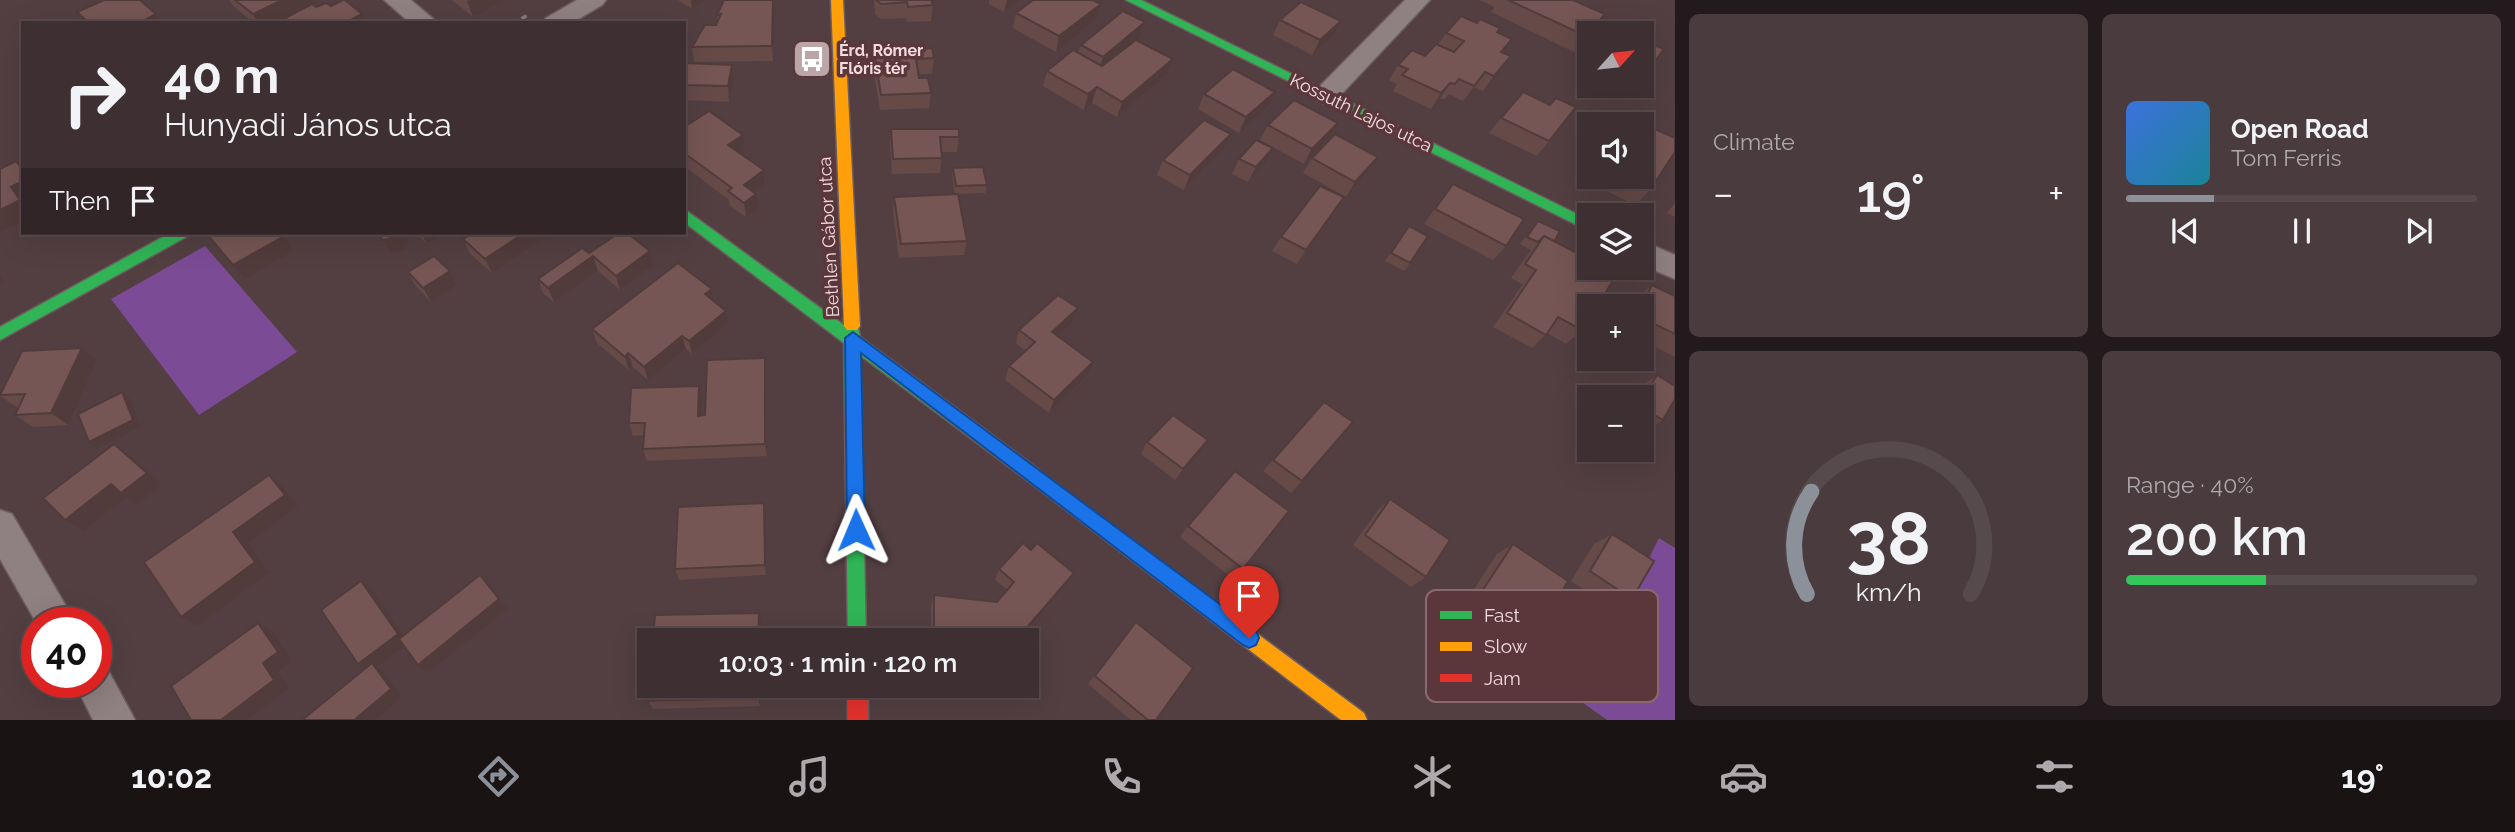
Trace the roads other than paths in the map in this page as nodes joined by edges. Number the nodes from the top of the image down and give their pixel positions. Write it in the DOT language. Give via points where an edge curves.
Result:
graph roads {
  1 [pos="396,0"];
  2 [pos="594,0"];
  3 [pos="837,0"];
  4 [pos="1132,0"];
  5 [pos="1418,0"];
  6 [pos="423,21"];
  7 [pos="557,21"];
  8 [pos="1326,95"];
  9 [pos="686,215"];
  10 [pos="1577,220"];
  11 [pos="177,235"];
  12 [pos="1654,258"];
  13 [pos="1675,268"];
  14 [pos="0,334"];
  15 [pos="853,338"];
  16 [pos="0,526"];
  17 [pos="48,607"];
  18 [pos="857,628"];
  19 [pos="102,698"];
  20 [pos="858,698"];
  21 [pos="115,720"];
  22 [pos="858,720"];
  23 [pos="1357,720"];
  1 -- 6 [label="street"];
  2 -- 7 [label="street"];
  3 -- 15 [label="street, Bethlen Gábor utca"];
  4 -- 8 [label="street, Kossuth Lajos utca"];
  5 -- 8 [label="street"];
  8 -- 10 [label="street, Kossuth Lajos utca"];
  9 -- 15 [label="street"];
  11 -- 14 [label="street"];
  12 -- 13 [label="street"];
  15 -- 18 [label="street, Bethlen Gábor utca"];
  15 -- 23 [label="street"];
  16 -- 17 [label="street"];
  19 -- 21 [label="street"];
  20 -- 22 [label="street"];
}
